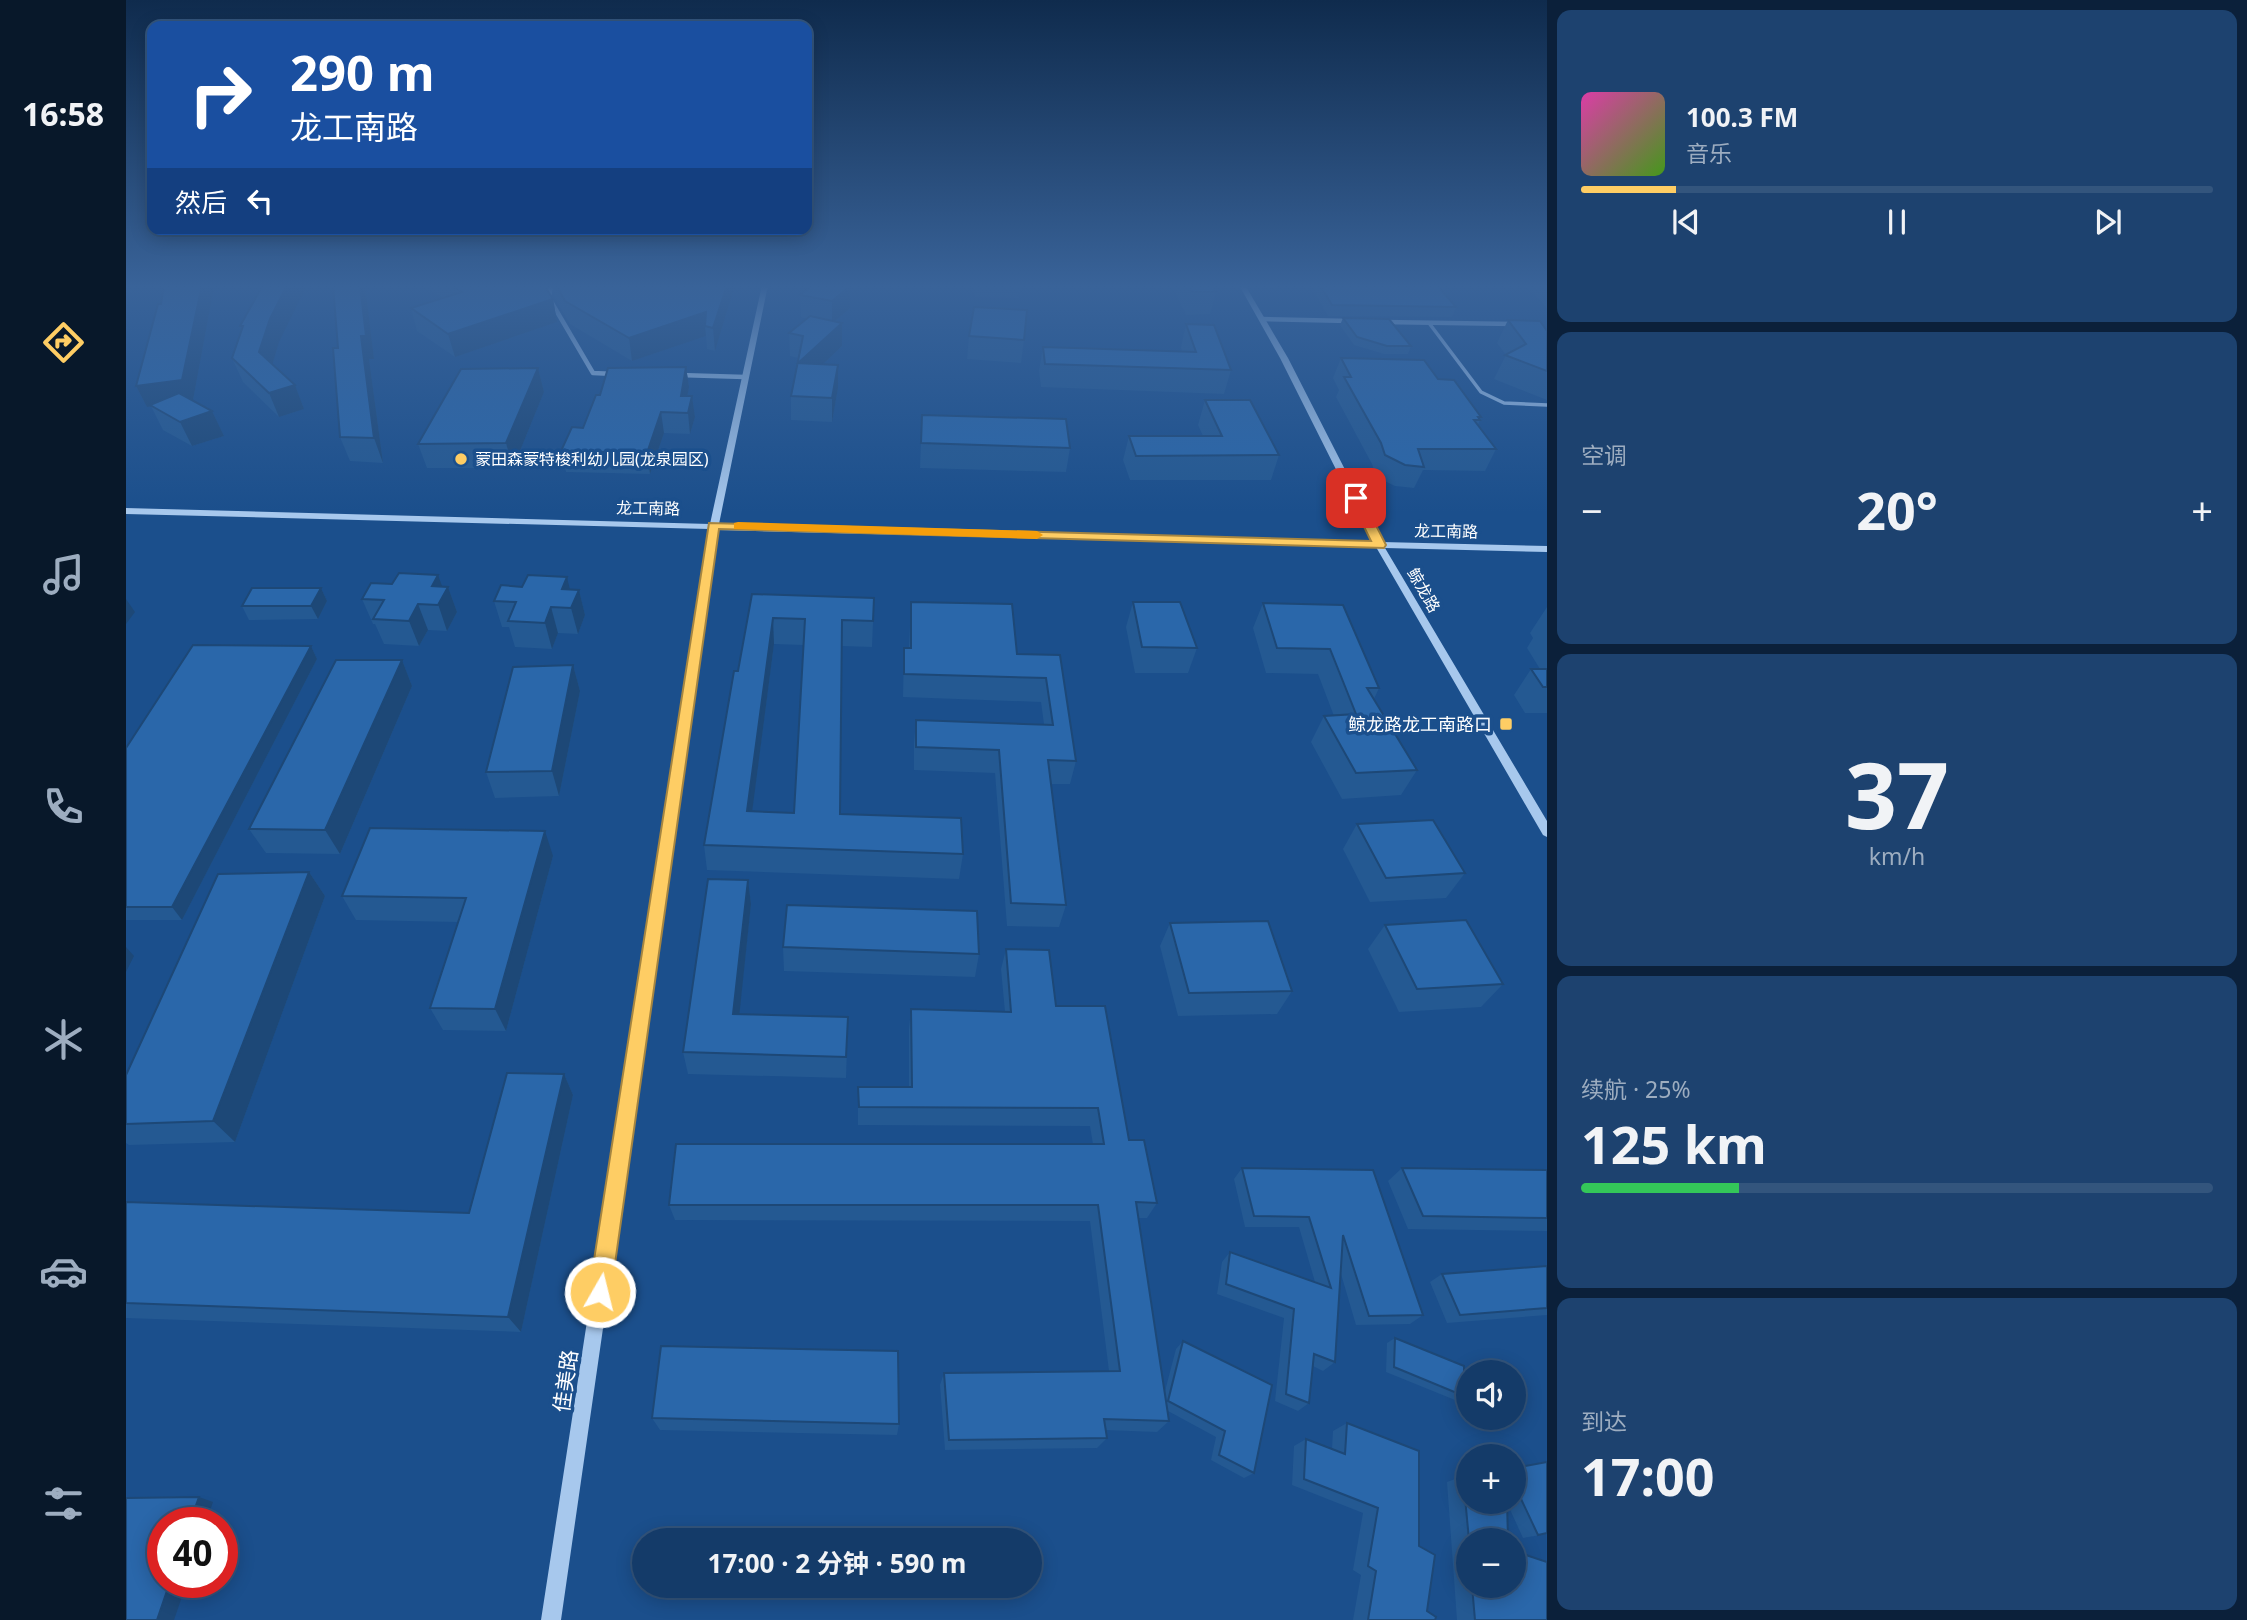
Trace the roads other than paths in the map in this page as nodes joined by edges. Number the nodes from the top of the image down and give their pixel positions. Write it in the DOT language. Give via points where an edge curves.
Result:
graph roads {
  1 [pos="586,361"];
  2 [pos="749,361"];
  3 [pos="1285,361"];
  4 [pos="1457,361"];
  5 [pos="621,374"];
  6 [pos="676,375"];
  7 [pos="745,377"];
  8 [pos="1547,405"];
  9 [pos="126,512"];
  10 [pos="713,525"];
  11 [pos="1379,545"];
  12 [pos="1547,549"];
  13 [pos="1547,832"];
  14 [pos="551,1620"];
  1 -- 5 [label="street" via="593,373"];
  2 -- 7 [label="street, 佳美路"];
  3 -- 11 [label="street, 鲸龙路"];
  4 -- 8 [label="lane" via="1492,401"];
  6 -- 7 [label="street"];
  7 -- 10 [label="street, 佳美路"];
  9 -- 10 [label="street, 龙工南路"];
  10 -- 11 [label="street, 龙工南路"];
  10 -- 14 [label="street, 佳美路"];
  11 -- 12 [label="street, 龙工南路"];
  11 -- 13 [label="street, 鲸龙路"];
}
